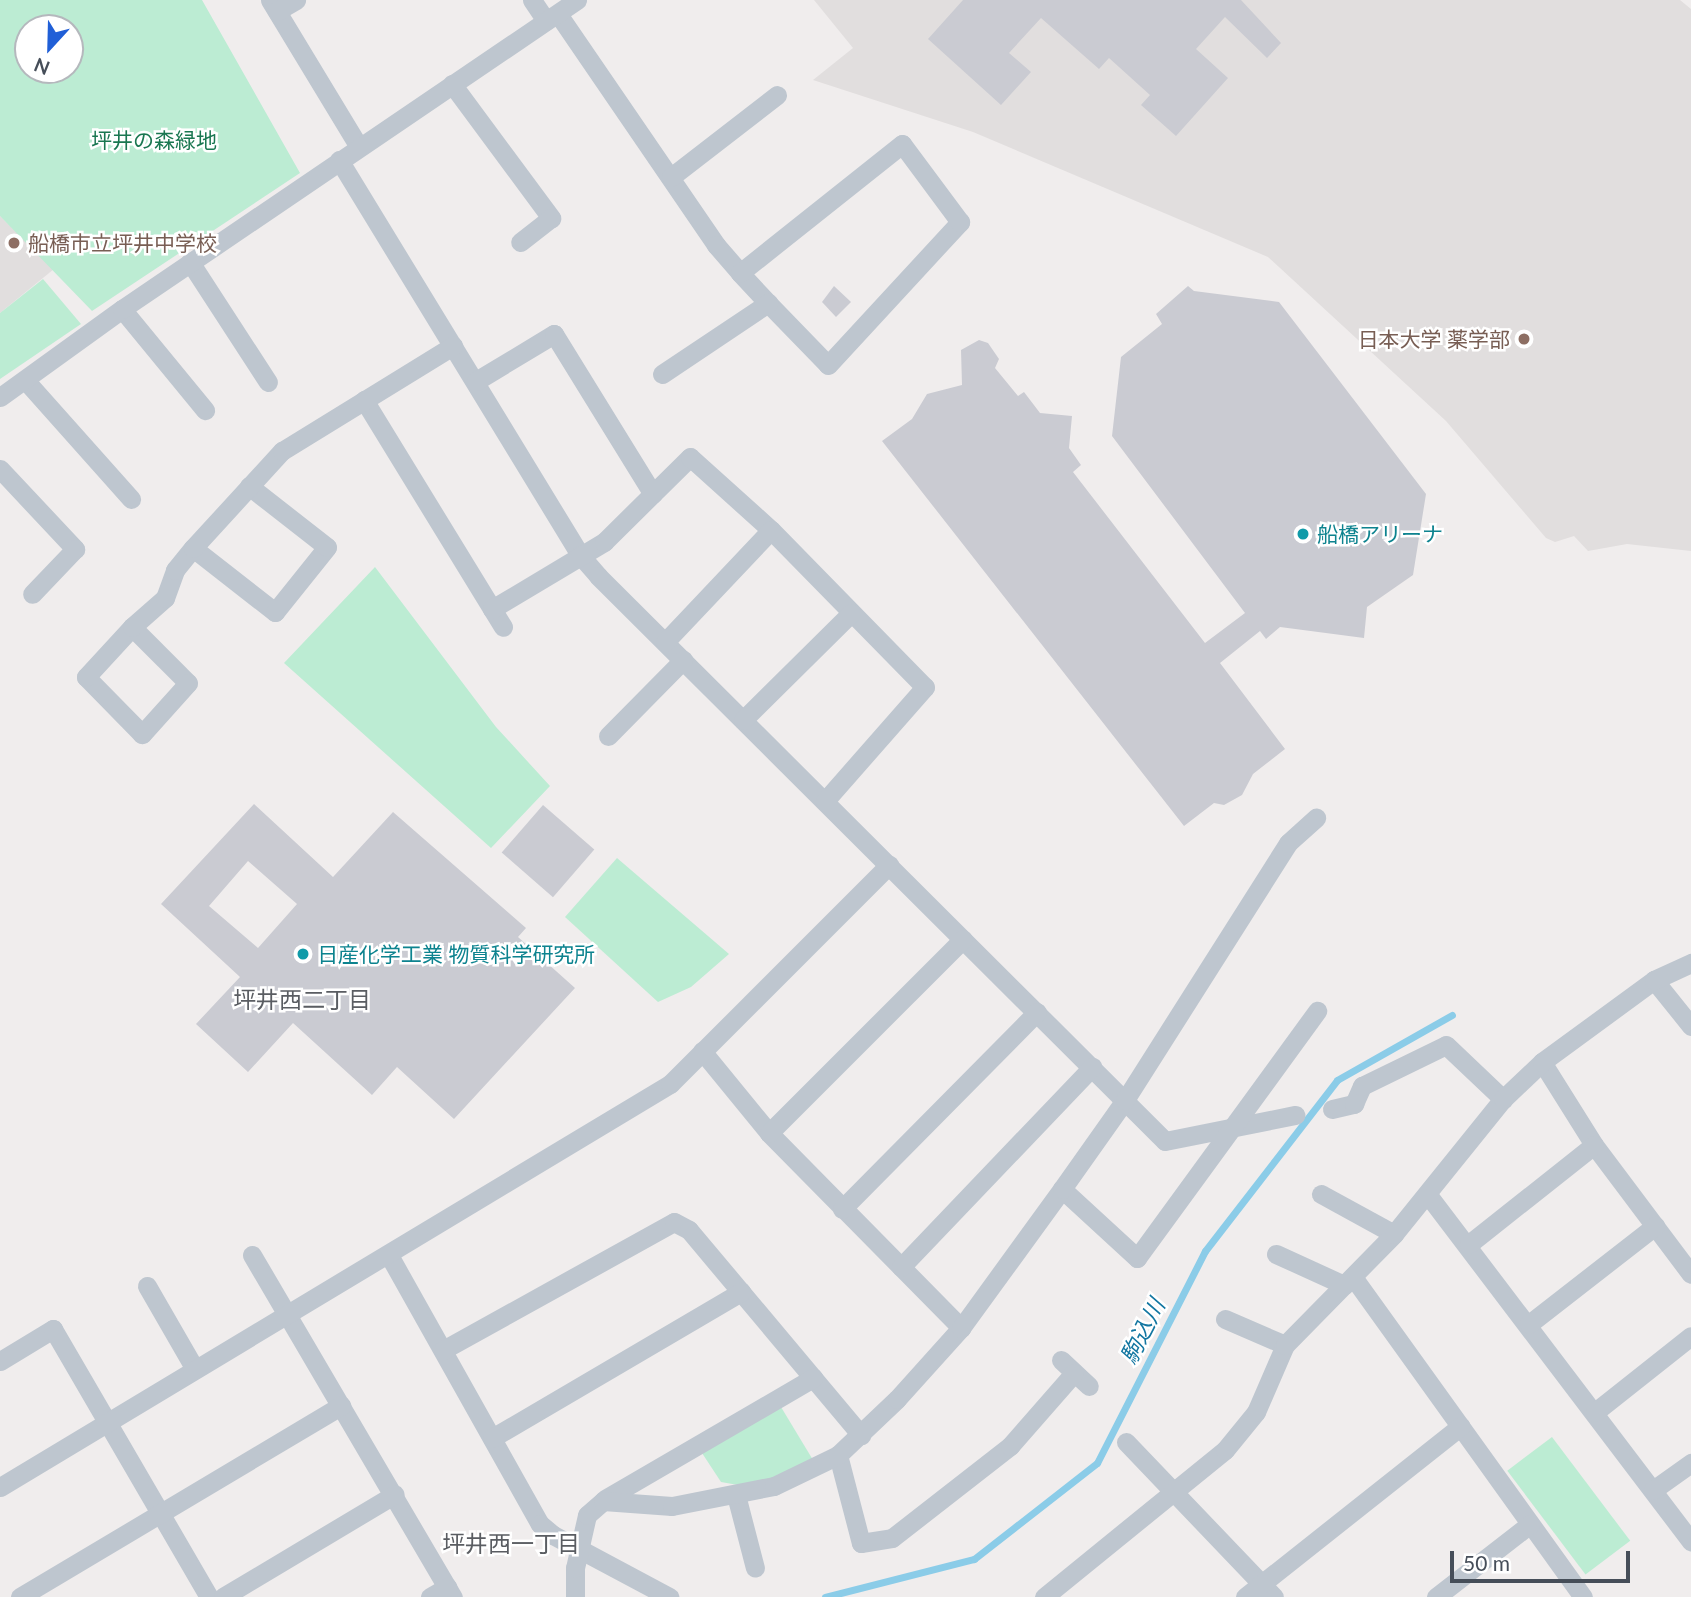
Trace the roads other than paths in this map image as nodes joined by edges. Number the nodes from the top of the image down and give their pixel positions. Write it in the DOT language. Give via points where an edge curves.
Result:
graph roads {
  1 [pos="296,0"];
  2 [pos="532,0"];
  3 [pos="577,0"];
  4 [pos="274,6"];
  5 [pos="552,18"];
  6 [pos="452,84"];
  7 [pos="777,95"];
  8 [pos="359,147"];
  9 [pos="339,160"];
  10 [pos="671,177"];
  11 [pos="520,242"];
  12 [pos="190,262"];
  13 [pos="740,273"];
  14 [pos="768,303"];
  15 [pos="122,309"];
  16 [pos="453,345"];
  17 [pos="662,374"];
  18 [pos="26,381"];
  19 [pos="475,381"];
  20 [pos="268,382"];
  21 [pos="0,397"];
  22 [pos="364,400"];
  23 [pos="205,410"];
  24 [pos="0,469"];
  25 [pos="249,486"];
  26 [pos="653,494"];
  27 [pos="131,499"];
  28 [pos="771,530"];
  29 [pos="192,548"];
  30 [pos="580,555"];
  31 [pos="32,594"];
  32 [pos="492,609"];
  33 [pos="851,614"];
  34 [pos="503,627"];
  35 [pos="132,628"];
  36 [pos="665,642"];
  37 [pos="683,660"];
  38 [pos="743,720"];
  39 [pos="608,736"];
  40 [pos="825,801"];
  41 [pos="1316,818"];
  42 [pos="889,865"];
  43 [pos="963,939"];
  44 [pos="1691,963"];
  45 [pos="1654,980"];
  46 [pos="1317,1011"];
  47 [pos="1037,1012"];
  48 [pos="1691,1026"];
  49 [pos="702,1051"];
  50 [pos="1542,1062"];
  51 [pos="1092,1067"];
  52 [pos="1503,1099"];
  53 [pos="1125,1100"];
  54 [pos="1332,1109"];
  55 [pos="1295,1115"];
  56 [pos="1233,1127"];
  57 [pos="769,1133"];
  58 [pos="1594,1145"];
  59 [pos="1062,1189"];
  60 [pos="1321,1194"];
  61 [pos="1428,1195"];
  62 [pos="842,1209"];
  63 [pos="1655,1226"];
  64 [pos="1394,1234"];
  65 [pos="1469,1244"];
  66 [pos="1276,1254"];
  67 [pos="252,1255"];
  68 [pos="390,1256"];
  69 [pos="901,1267"];
  70 [pos="1691,1274"];
  71 [pos="1348,1281"];
  72 [pos="147,1286"];
  73 [pos="741,1292"];
  74 [pos="286,1315"];
  75 [pos="1225,1319"];
  76 [pos="1529,1324"];
  77 [pos="961,1328"];
  78 [pos="1691,1336"];
  79 [pos="1285,1345"];
  80 [pos="443,1350"];
  81 [pos="0,1361"];
  82 [pos="195,1369"];
  83 [pos="1075,1373"];
  84 [pos="813,1378"];
  85 [pos="341,1406"];
  86 [pos="1595,1412"];
  87 [pos="106,1422"];
  88 [pos="1461,1426"];
  89 [pos="861,1435"];
  90 [pos="492,1438"];
  91 [pos="1126,1442"];
  92 [pos="838,1455"];
  93 [pos="1691,1463"];
  94 [pos="0,1487"];
  95 [pos="1653,1490"];
  96 [pos="1172,1493"];
  97 [pos="396,1494"];
  98 [pos="736,1495"];
  99 [pos="603,1501"];
  100 [pos="158,1515"];
  101 [pos="1531,1524"];
  102 [pos="1691,1541"];
  103 [pos="580,1546"];
  104 [pos="755,1567"];
  105 [pos="1268,1590"];
  106 [pos="443,1594"];
  107 [pos="20,1597"];
  108 [pos="208,1597"];
  109 [pos="223,1597"];
  110 [pos="575,1597"];
  111 [pos="669,1597"];
  112 [pos="1044,1597"];
  113 [pos="1245,1597"];
  114 [pos="1436,1597"];
  115 [pos="1583,1597"];
  1 -- 4 [label="street"];
  2 -- 5 [label="street"];
  3 -- 5 [label="street"];
  4 -- 8 [label="street"];
  5 -- 6 [label="street"];
  5 -- 10 [label="street"];
  6 -- 8 [label="street"];
  6 -- 11 [label="street" via="551,218"];
  7 -- 10 [label="street"];
  8 -- 9 [label="street"];
  9 -- 12 [label="street"];
  9 -- 16 [label="street"];
  10 -- 13 [label="street"];
  12 -- 15 [label="street"];
  12 -- 20 [label="street"];
  13 -- 14 [label="street"];
  13 -- 14 [label="street" via="902,144 960,222 828,365"];
  14 -- 17 [label="street"];
  15 -- 18 [label="street"];
  15 -- 23 [label="street"];
  16 -- 19 [label="street"];
  16 -- 22 [label="street"];
  18 -- 21 [label="street"];
  18 -- 27 [label="street"];
  19 -- 26 [label="street" via="554,334"];
  19 -- 30 [label="street"];
  22 -- 25 [label="street" via="282,452"];
  22 -- 32 [label="street"];
  24 -- 31 [label="street" via="75,550"];
  25 -- 29 [label="street"];
  25 -- 29 [label="street" via="327,547 275,612"];
  26 -- 28 [label="street" via="690,457"];
  26 -- 30 [label="street" via="604,542"];
  28 -- 33 [label="street"];
  28 -- 36 [label="street"];
  29 -- 35 [label="street" via="175,570 165,598"];
  30 -- 32 [label="street"];
  30 -- 36 [label="street"];
  32 -- 34 [label="street"];
  33 -- 38 [label="street"];
  33 -- 40 [label="street" via="925,687"];
  35 -- 35 [label="street" via="188,683 142,734 86,677"];
  36 -- 37 [label="street"];
  37 -- 38 [label="street"];
  37 -- 39 [label="street"];
  38 -- 40 [label="street"];
  40 -- 42 [label="street"];
  41 -- 53 [label="street" via="1288,843"];
  42 -- 43 [label="street"];
  42 -- 49 [label="street"];
  43 -- 47 [label="street"];
  43 -- 57 [label="street"];
  44 -- 45 [label="street"];
  45 -- 48 [label="street"];
  45 -- 50 [label="street"];
  46 -- 56 [label="street"];
  47 -- 51 [label="street"];
  47 -- 62 [label="street"];
  49 -- 57 [label="street"];
  49 -- 68 [label="street" via="670,1084"];
  50 -- 52 [label="street"];
  50 -- 58 [label="street"];
  51 -- 53 [label="street"];
  51 -- 69 [label="street"];
  52 -- 54 [label="street" via="1446,1045 1362,1086 1354,1104"];
  52 -- 61 [label="street"];
  53 -- 56 [label="street" via="1166,1141"];
  53 -- 59 [label="street"];
  55 -- 56 [label="street"];
  56 -- 59 [label="street" via="1137,1258"];
  57 -- 62 [label="street"];
  58 -- 63 [label="street"];
  58 -- 65 [label="street"];
  59 -- 77 [label="street"];
  60 -- 64 [label="street"];
  61 -- 64 [label="street"];
  61 -- 65 [label="street"];
  62 -- 69 [label="street"];
  63 -- 70 [label="street"];
  63 -- 76 [label="street"];
  64 -- 71 [label="street"];
  65 -- 76 [label="street"];
  66 -- 71 [label="street"];
  67 -- 74 [label="street"];
  68 -- 74 [label="street"];
  68 -- 80 [label="street"];
  69 -- 77 [label="street"];
  71 -- 79 [label="street"];
  71 -- 88 [label="street"];
  72 -- 82 [label="street"];
  73 -- 80 [label="street" via="688,1230 674,1222"];
  73 -- 84 [label="street"];
  73 -- 90 [label="street"];
  74 -- 82 [label="street"];
  74 -- 85 [label="street"];
  75 -- 79 [label="street"];
  76 -- 86 [label="street"];
  77 -- 89 [label="street"];
  78 -- 86 [label="street"];
  79 -- 96 [label="street" via="1256,1412 1225,1450"];
  80 -- 90 [label="street"];
  81 -- 87 [label="street" via="53,1329"];
  82 -- 87 [label="street"];
  83 -- 92 [label="street" via="1010,1446 892,1538 861,1543"];
  84 -- 89 [label="street"];
  84 -- 99 [label="street"];
  85 -- 97 [label="street"];
  85 -- 100 [label="street"];
  86 -- 95 [label="street"];
  87 -- 94 [label="street"];
  87 -- 100 [label="street"];
  88 -- 101 [label="street"];
  88 -- 105 [label="street"];
  89 -- 92 [label="street"];
  90 -- 103 [label="street" via="540,1524"];
  91 -- 96 [label="street"];
  92 -- 98 [label="street" via="814,1470"];
  93 -- 95 [label="street"];
  95 -- 102 [label="street"];
  96 -- 105 [label="street"];
  96 -- 112 [label="street"];
  97 -- 106 [label="street"];
  97 -- 109 [label="street"];
  98 -- 99 [label="street" via="672,1506"];
  98 -- 104 [label="street"];
  99 -- 103 [label="street" via="587,1515"];
  100 -- 107 [label="street"];
  100 -- 108 [label="street"];
  101 -- 114 [label="street"];
  101 -- 115 [label="street"];
  103 -- 110 [label="street"];
  103 -- 111 [label="street"];
  105 -- 113 [label="street"];
}
